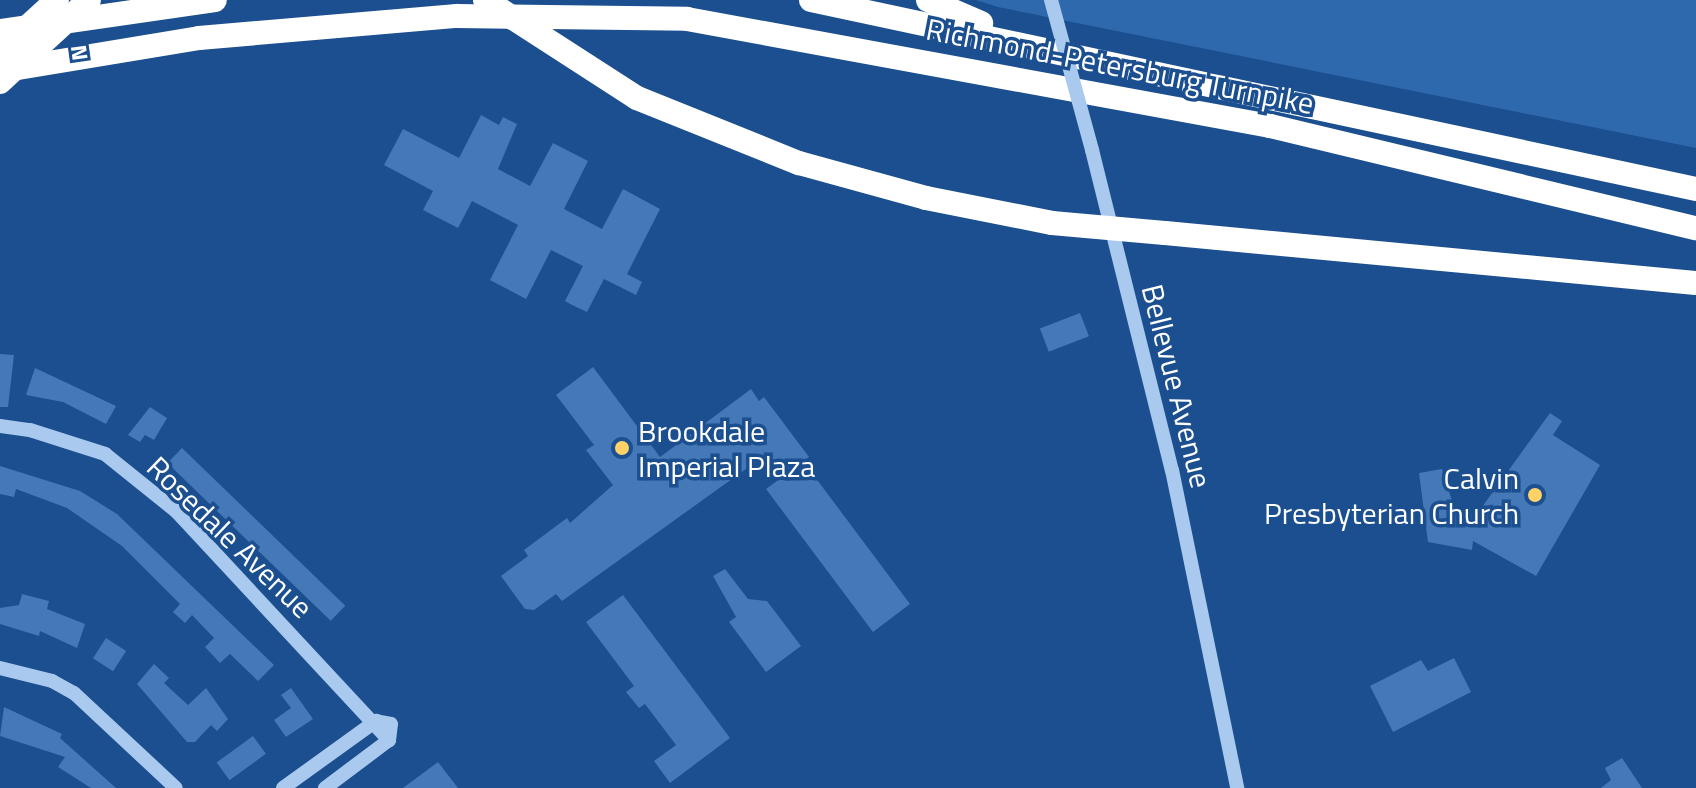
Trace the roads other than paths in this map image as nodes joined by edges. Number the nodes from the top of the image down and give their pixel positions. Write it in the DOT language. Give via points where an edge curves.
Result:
graph roads {
  1 [pos="57,0"];
  2 [pos="89,0"];
  3 [pos="215,0"];
  4 [pos="485,0"];
  5 [pos="811,0"];
  6 [pos="928,0"];
  7 [pos="1051,0"];
  8 [pos="0,31"];
  9 [pos="1031,44"];
  10 [pos="0,52"];
  11 [pos="0,71"];
  12 [pos="0,82"];
  13 [pos="1696,189"];
  14 [pos="1696,228"];
  15 [pos="1696,283"];
  16 [pos="0,426"];
  17 [pos="0,668"];
  18 [pos="376,721"];
  19 [pos="176,788"];
  20 [pos="283,788"];
  21 [pos="325,788"];
  22 [pos="1237,788"];
  1 -- 10 [label="highway, bridge"];
  2 -- 12 [label="highway, bridge"];
  3 -- 8 [label="highway"];
  4 -- 15 [label="highway, bridge" via="637,98 799,163 926,198 1052,223"];
  5 -- 9 [label="highway, Richmond-Petersburg Turnpike"];
  6 -- 9 [label="highway"];
  7 -- 22 [label="street, Bellevue Avenue, bridge" via="1172,470"];
  9 -- 13 [label="highway, Richmond-Petersburg Turnpike"];
  11 -- 14 [label="highway, Richmond-Petersburg Turnpike" via="199,38 442,17 687,19 1256,123"];
  16 -- 18 [label="street, Rosedale Avenue" via="105,454 176,511"];
  17 -- 19 [label="street" via="52,681 74,693"];
  18 -- 20 [label="street"];
  18 -- 21 [label="street, Rosedale Avenue" via="389,740"];
}
